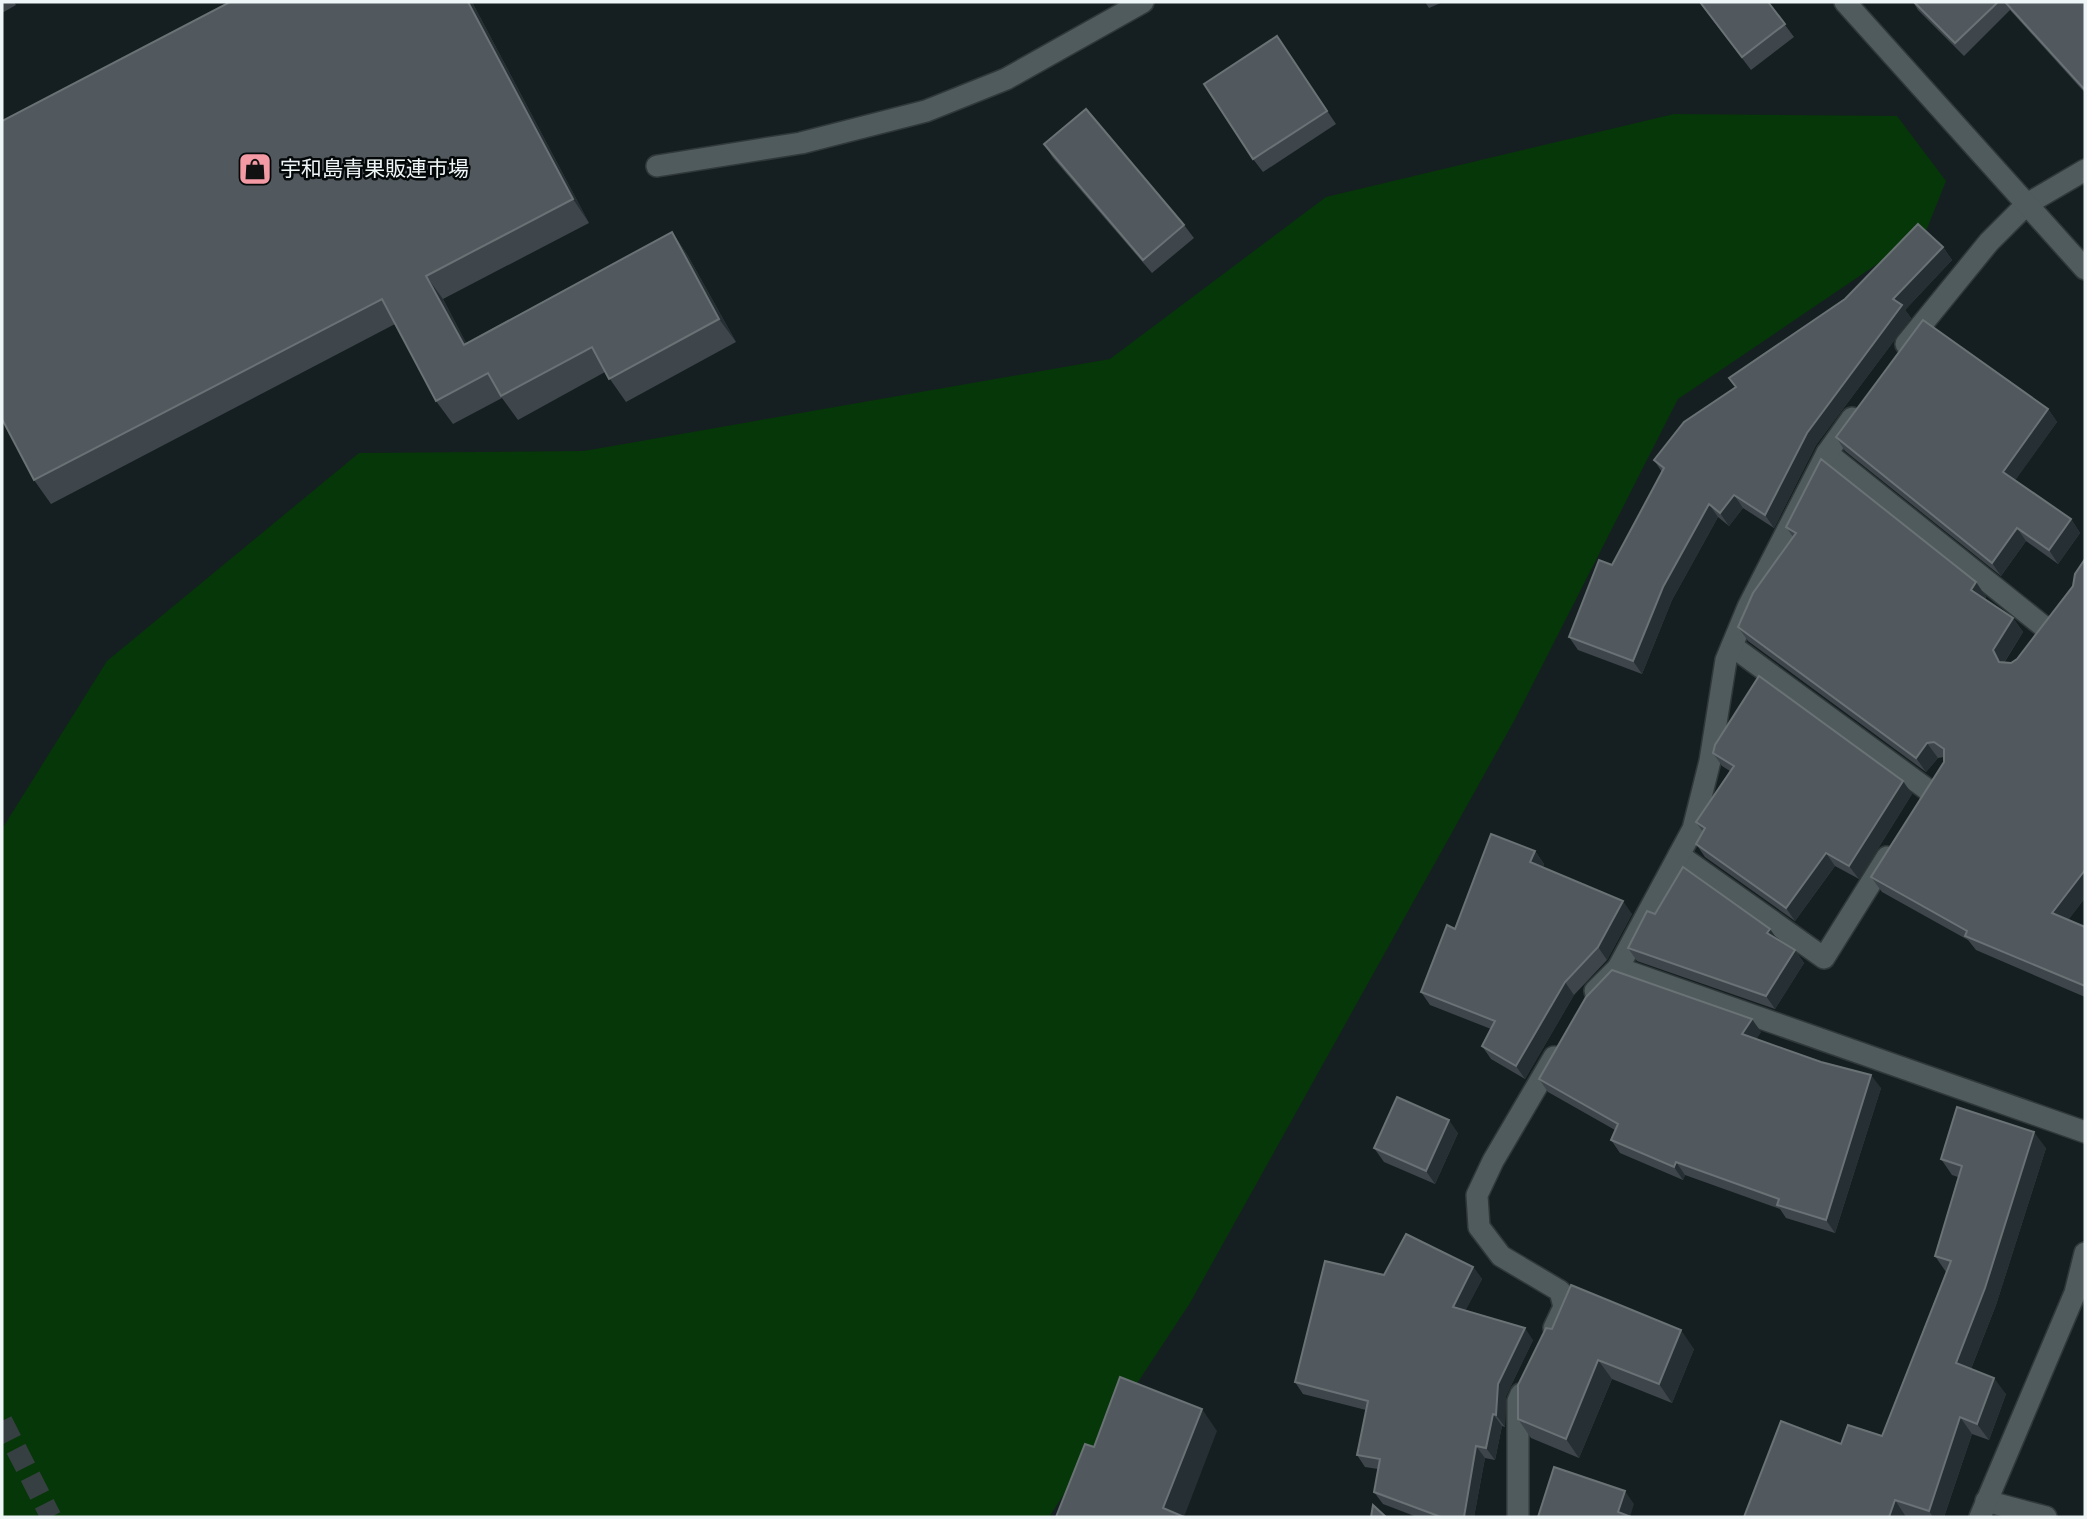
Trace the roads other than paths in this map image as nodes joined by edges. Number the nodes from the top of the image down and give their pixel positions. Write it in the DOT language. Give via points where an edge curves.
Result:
graph roads {
  1 [pos="1143,2"];
  2 [pos="1845,2"];
  3 [pos="657,166"];
  4 [pos="2085,170"];
  5 [pos="2026,204"];
  6 [pos="2085,269"];
  7 [pos="1896,357"];
  8 [pos="1865,400"];
  9 [pos="1827,453"];
  10 [pos="2058,609"];
  11 [pos="2043,626"];
  12 [pos="1732,646"];
  13 [pos="2029,646"];
  14 [pos="1943,770"];
  15 [pos="1928,790"];
  16 [pos="1914,813"];
  17 [pos="1900,835"];
  18 [pos="1679,855"];
  19 [pos="1618,968"];
  20 [pos="1586,1002"];
  21 [pos="1566,1036"];
  22 [pos="2085,1132"];
  23 [pos="2085,1253"];
  24 [pos="1547,1342"];
  25 [pos="1530,1378"];
  26 [pos="1983,1509"];
  27 [pos="1518,1517"];
  28 [pos="2046,1517"];
  1 -- 3 [label="street" via="1006,79 926,111 801,143"];
  2 -- 5 [label="street"];
  4 -- 5 [label="street"];
  5 -- 6 [label="street"];
  5 -- 7 [label="street" via="1989,242"];
  8 -- 9 [label="street"];
  9 -- 11 [label="street"];
  9 -- 12 [label="street"];
  10 -- 11 [label="street"];
  11 -- 13 [label="street"];
  12 -- 15 [label="street"];
  12 -- 18 [label="street" via="1693,829"];
  14 -- 15 [label="street"];
  15 -- 16 [label="street"];
  17 -- 18 [label="street" via="1824,958"];
  18 -- 19 [label="street"];
  19 -- 20 [label="street"];
  19 -- 22 [label="street"];
  21 -- 24 [label="street" via="1477,1195 1479,1227 1501,1256 1560,1291 1564,1307"];
  23 -- 26 [label="street" via="2075,1293"];
  25 -- 27 [label="street" via="1518,1401"];
  26 -- 28 [label="street"];
}
